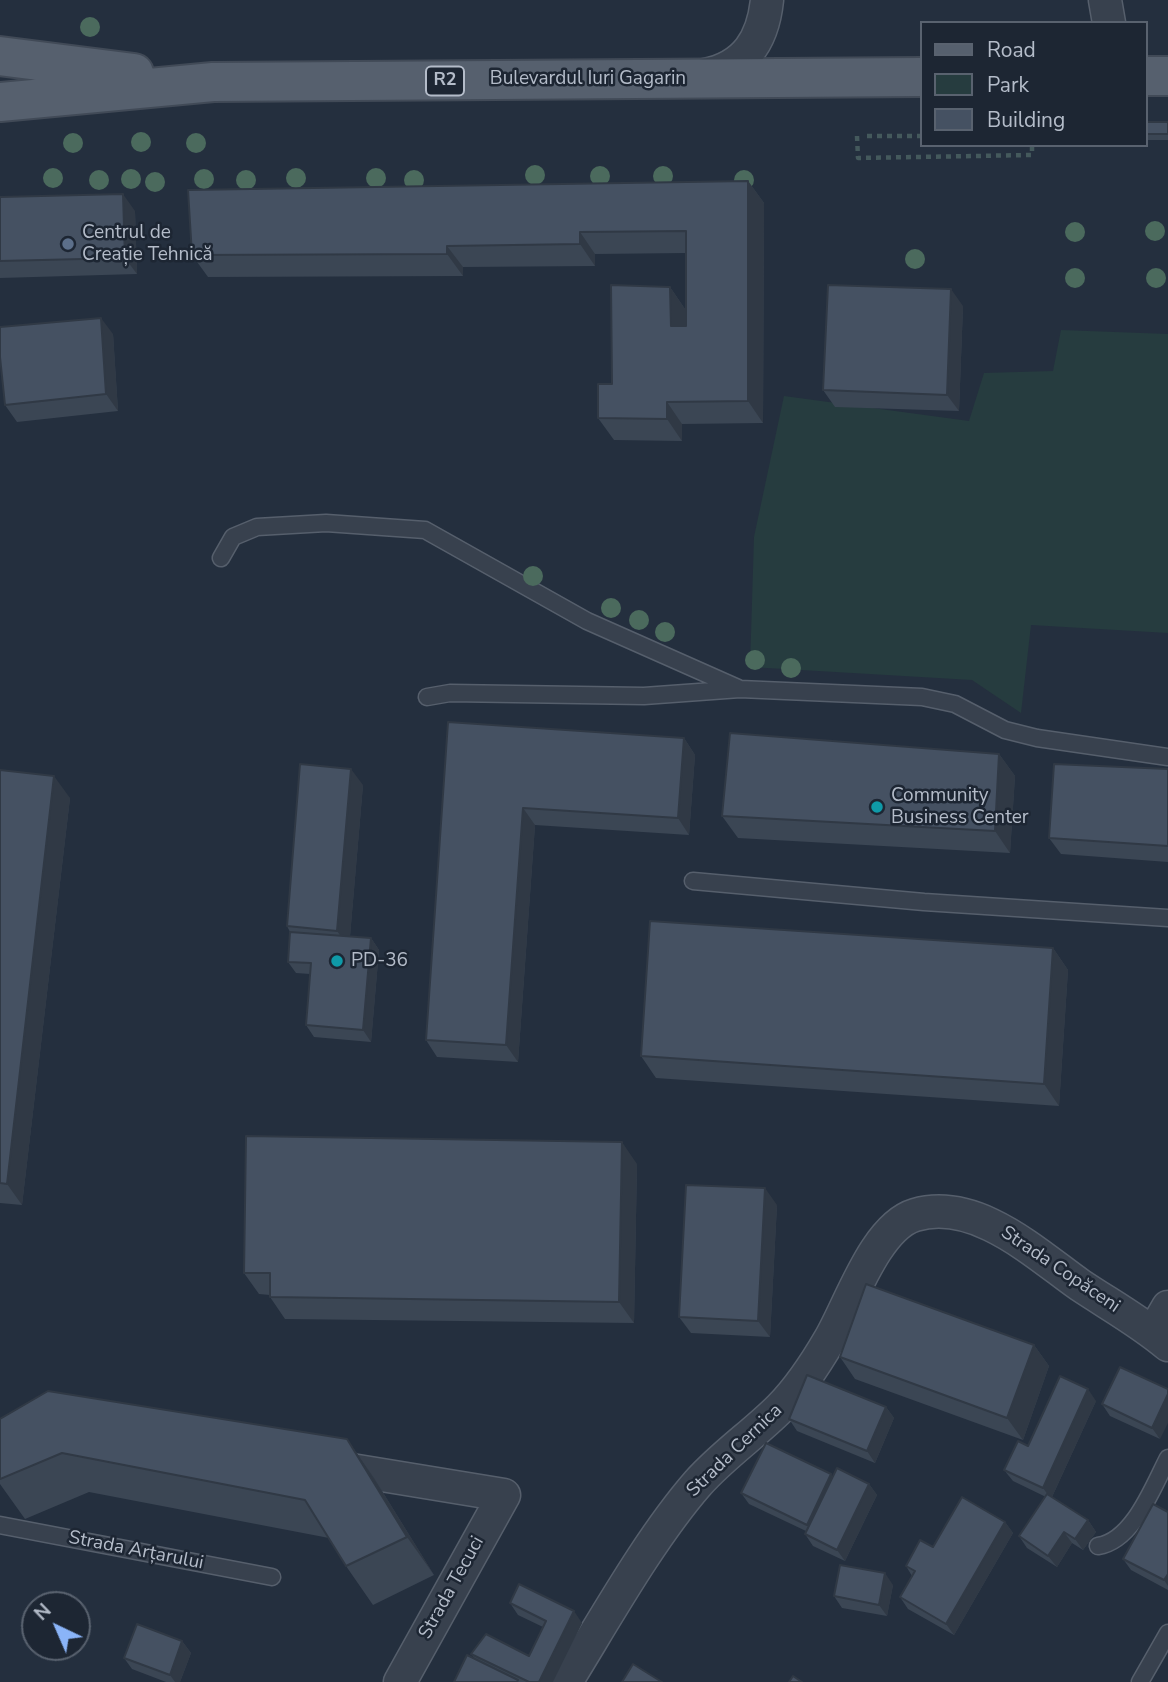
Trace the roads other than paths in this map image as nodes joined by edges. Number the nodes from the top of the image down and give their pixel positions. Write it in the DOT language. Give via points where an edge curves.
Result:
graph roads {
  1 [pos="767,0"];
  2 [pos="1105,0"];
  3 [pos="1109,21"];
  4 [pos="0,56"];
  5 [pos="1147,63"];
  6 [pos="1168,69"];
  7 [pos="1147,76"];
  8 [pos="1168,76"];
  9 [pos="920,77"];
  10 [pos="678,79"];
  11 [pos="213,82"];
  12 [pos="0,102"];
  13 [pos="221,558"];
  14 [pos="740,689"];
  15 [pos="427,697"];
  16 [pos="1168,757"];
  17 [pos="693,881"];
  18 [pos="1168,918"];
  19 [pos="903,1220"];
  20 [pos="1163,1328"];
  21 [pos="1168,1458"];
  22 [pos="297,1461"];
  23 [pos="0,1525"];
  24 [pos="1098,1546"];
  25 [pos="272,1577"];
  26 [pos="1168,1633"];
  27 [pos="400,1682"];
  28 [pos="566,1682"];
  29 [pos="1140,1682"];
  1 -- 10 [label="street" via="763,27 754,47 739,63 719,73"];
  2 -- 3 [label="street"];
  4 -- 11 [label="main road, Bulevardul Iuri Gagarin / R2"];
  5 -- 6 [label="street"];
  7 -- 8 [label="main road"];
  9 -- 10 [label="main road, Bulevardul Iuri Gagarin / R2"];
  10 -- 11 [label="main road, Bulevardul Iuri Gagarin / R2"];
  11 -- 12 [label="main road, Bulevardul Iuri Gagarin / R2"];
  13 -- 14 [label="lane" via="233,537 257,527 326,523 425,530 587,621"];
  14 -- 15 [label="lane" via="644,696 450,693"];
  14 -- 16 [label="lane" via="922,697 955,704 1005,730 1037,738"];
  17 -- 18 [label="lane"];
  19 -- 20 [label="street, Strada Copăceni" via="937,1212 998,1227 1030,1245 1078,1283"];
  19 -- 28 [label="street, Strada Cernica" via="876,1251 802,1382 699,1482"];
  21 -- 24 [label="lane" via="1128,1527 1113,1544"];
  22 -- 27 [label="street, Strada Tecuci" via="504,1494"];
  23 -- 25 [label="lane, Strada Arțarului"];
  26 -- 29 [label="lane"];
}
